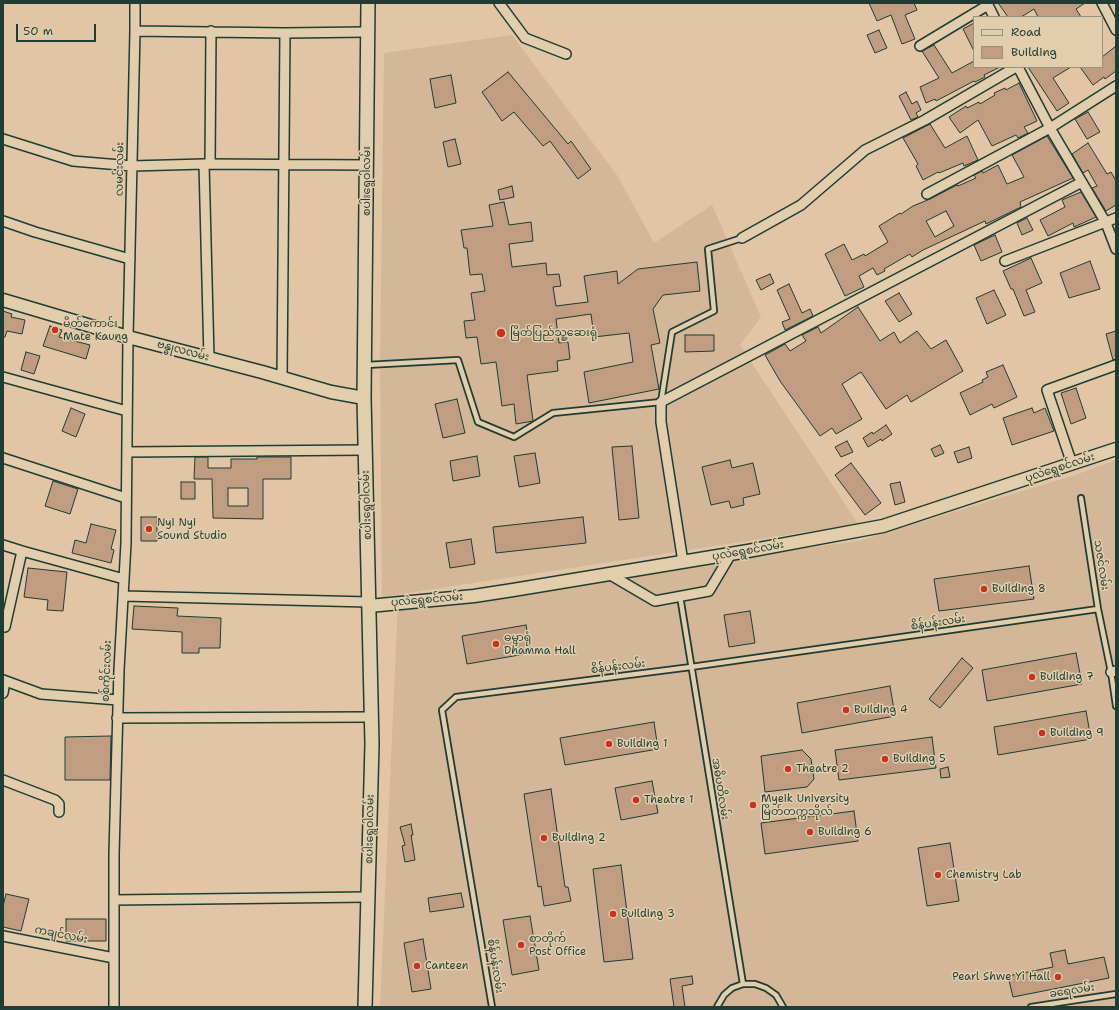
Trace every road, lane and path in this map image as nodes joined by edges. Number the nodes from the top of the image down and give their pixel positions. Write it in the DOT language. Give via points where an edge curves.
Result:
graph roads {
  1 [pos="135,3"];
  2 [pos="368,3"];
  3 [pos="499,3"];
  4 [pos="1102,3"];
  5 [pos="989,4"];
  6 [pos="1104,15"];
  7 [pos="994,16"];
  8 [pos="1116,30"];
  9 [pos="135,31"];
  10 [pos="211,31"];
  11 [pos="367,32"];
  12 [pos="286,33"];
  13 [pos="920,46"];
  14 [pos="566,54"];
  15 [pos="1015,68"];
  16 [pos="1018,68"];
  17 [pos="1116,86"];
  18 [pos="1050,128"];
  19 [pos="3,139"];
  20 [pos="207,164"];
  21 [pos="284,165"];
  22 [pos="132,166"];
  23 [pos="367,166"];
  24 [pos="1082,182"];
  25 [pos="927,194"];
  26 [pos="1116,218"];
  27 [pos="3,221"];
  28 [pos="1106,223"];
  29 [pos="742,238"];
  30 [pos="1116,249"];
  31 [pos="130,259"];
  32 [pos="1005,261"];
  33 [pos="3,300"];
  34 [pos="128,336"];
  35 [pos="209,358"];
  36 [pos="364,365"];
  37 [pos="1116,365"];
  38 [pos="3,376"];
  39 [pos="282,377"];
  40 [pos="364,398"];
  41 [pos="661,402"];
  42 [pos="127,411"];
  43 [pos="1116,449"];
  44 [pos="365,450"];
  45 [pos="127,452"];
  46 [pos="3,458"];
  47 [pos="1072,464"];
  48 [pos="126,498"];
  49 [pos="1081,498"];
  50 [pos="3,545"];
  51 [pos="22,551"];
  52 [pos="730,554"];
  53 [pos="683,562"];
  54 [pos="609,574"];
  55 [pos="124,579"];
  56 [pos="123,596"];
  57 [pos="680,596"];
  58 [pos="369,604"];
  59 [pos="1098,609"];
  60 [pos="4,630"];
  61 [pos="691,667"];
  62 [pos="1114,671"];
  63 [pos="4,680"];
  64 [pos="3,694"];
  65 [pos="118,700"];
  66 [pos="1116,706"];
  67 [pos="371,717"];
  68 [pos="117,718"];
  69 [pos="3,780"];
  70 [pos="59,812"];
  71 [pos="368,896"];
  72 [pos="114,900"];
  73 [pos="3,936"];
  74 [pos="114,958"];
  75 [pos="743,984"];
  76 [pos="1116,994"];
  77 [pos="114,1007"];
  78 [pos="365,1007"];
  79 [pos="492,1007"];
  80 [pos="717,1007"];
  81 [pos="783,1007"];
  82 [pos="1031,1007"];
  1 -- 9 [label="street, လမင်းလမ်း"];
  2 -- 11 [label="main road, စပါးရွေဝါလမ်း"];
  3 -- 14 [label="street" via="525,38"];
  4 -- 6 [label="street"];
  5 -- 7 [label="street"];
  5 -- 13 [label="street"];
  6 -- 8 [label="street"];
  9 -- 10 [label="street"];
  9 -- 22 [label="street, လမင်းလမ်း"];
  10 -- 12 [label="street"];
  10 -- 20 [label="street"];
  11 -- 12 [label="street"];
  11 -- 23 [label="main road, စပါးရွေဝါလမ်း"];
  12 -- 21 [label="street"];
  15 -- 29 [label="street" via="925,120 865,150 801,205"];
  16 -- 18 [label="street"];
  17 -- 18 [label="street"];
  18 -- 24 [label="street"];
  18 -- 25 [label="street"];
  19 -- 22 [label="street" via="73,161"];
  20 -- 21 [label="street"];
  20 -- 22 [label="street"];
  20 -- 35 [label="street"];
  21 -- 23 [label="street"];
  21 -- 39 [label="street"];
  22 -- 31 [label="street, လမင်းလမ်း"];
  23 -- 36 [label="main road, စပါးရွေဝါလမ်း"];
  24 -- 28 [label="street"];
  24 -- 41 [label="street"];
  26 -- 28 [label="street"];
  27 -- 31 [label="street"];
  28 -- 30 [label="street"];
  28 -- 32 [label="street"];
  29 -- 41 [label="lane" via="708,249 714,311 672,332"];
  31 -- 34 [label="street, လမင်းလမ်း"];
  33 -- 34 [label="street, ဗန္ဓုလလမ်း"];
  34 -- 35 [label="street, ဗန္ဓုလလမ်း"];
  34 -- 42 [label="street, စစ်ကိုင်းလမ်း"];
  35 -- 39 [label="street, ဗန္ဓုလလမ်း"];
  36 -- 40 [label="main road, စပါးရွေဝါလမ်း"];
  36 -- 41 [label="lane" via="458,360 478,422 514,437 553,413"];
  37 -- 47 [label="street" via="1047,390"];
  38 -- 42 [label="street"];
  39 -- 40 [label="street, ဗန္ဓုလလမ်း" via="332,392"];
  40 -- 44 [label="main road, စပါးရွေဝါလမ်း"];
  41 -- 53 [label="street" via="661,422"];
  42 -- 45 [label="street, စစ်ကိုင်းလမ်း"];
  43 -- 47 [label="street, ပုလဲရွေစင်လမ်း"];
  44 -- 45 [label="street"];
  44 -- 58 [label="main road, စပါးရွေဝါလမ်း"];
  45 -- 48 [label="street, စစ်ကိုင်းလမ်း"];
  46 -- 48 [label="street"];
  47 -- 52 [label="street, ပုလဲရွေစင်လမ်း" via="883,526"];
  48 -- 55 [label="street, စစ်ကိုင်းလမ်း"];
  49 -- 59 [label="lane, သဇင်လမ်း"];
  50 -- 51 [label="street"];
  51 -- 55 [label="street"];
  51 -- 60 [label="street"];
  52 -- 53 [label="street, ပုလဲရွေစင်လမ်း"];
  52 -- 57 [label="street" via="709,591"];
  53 -- 54 [label="street, ပုလဲရွေစင်လမ်း"];
  54 -- 57 [label="street" via="655,601"];
  54 -- 58 [label="street, ပုလဲရွေစင်လမ်း" via="474,596"];
  55 -- 56 [label="street, စစ်ကိုင်းလမ်း"];
  56 -- 58 [label="street"];
  56 -- 65 [label="street, စစ်ကိုင်းလမ်း"];
  57 -- 61 [label="lane, အဓိပတိလမ်း"];
  58 -- 67 [label="main road, စပါးရွေဝါလမ်း"];
  59 -- 61 [label="lane, စိန်ပန်းလမ်း"];
  59 -- 62 [label="lane, သဇင်လမ်း"];
  61 -- 75 [label="lane, အဓိပတိလမ်း"];
  61 -- 79 [label="lane, စိန်ပန်းလမ်း" via="456,697 442,710"];
  62 -- 66 [label="lane, သဇင်လမ်း"];
  63 -- 64 [label="street"];
  63 -- 65 [label="street" via="41,694"];
  65 -- 68 [label="street, စစ်ကိုင်းလမ်း"];
  67 -- 68 [label="street"];
  67 -- 71 [label="main road, စပါးရွေဝါလမ်း"];
  68 -- 72 [label="street, စစ်ကိုင်းလမ်း"];
  69 -- 70 [label="street" via="55,800 59,804"];
  71 -- 72 [label="street"];
  71 -- 78 [label="main road, စပါးရွေဝါလမ်း"];
  72 -- 74 [label="street, စစ်ကိုင်းလမ်း"];
  73 -- 74 [label="street, ကချင်လမ်း"];
  74 -- 77 [label="street, စစ်ကိုင်းလမ်း"];
  75 -- 80 [label="lane" via="732,988 724,995"];
  75 -- 81 [label="lane" via="755,984 766,988 776,995"];
  76 -- 82 [label="lane, ခရေလမ်း"];
}
